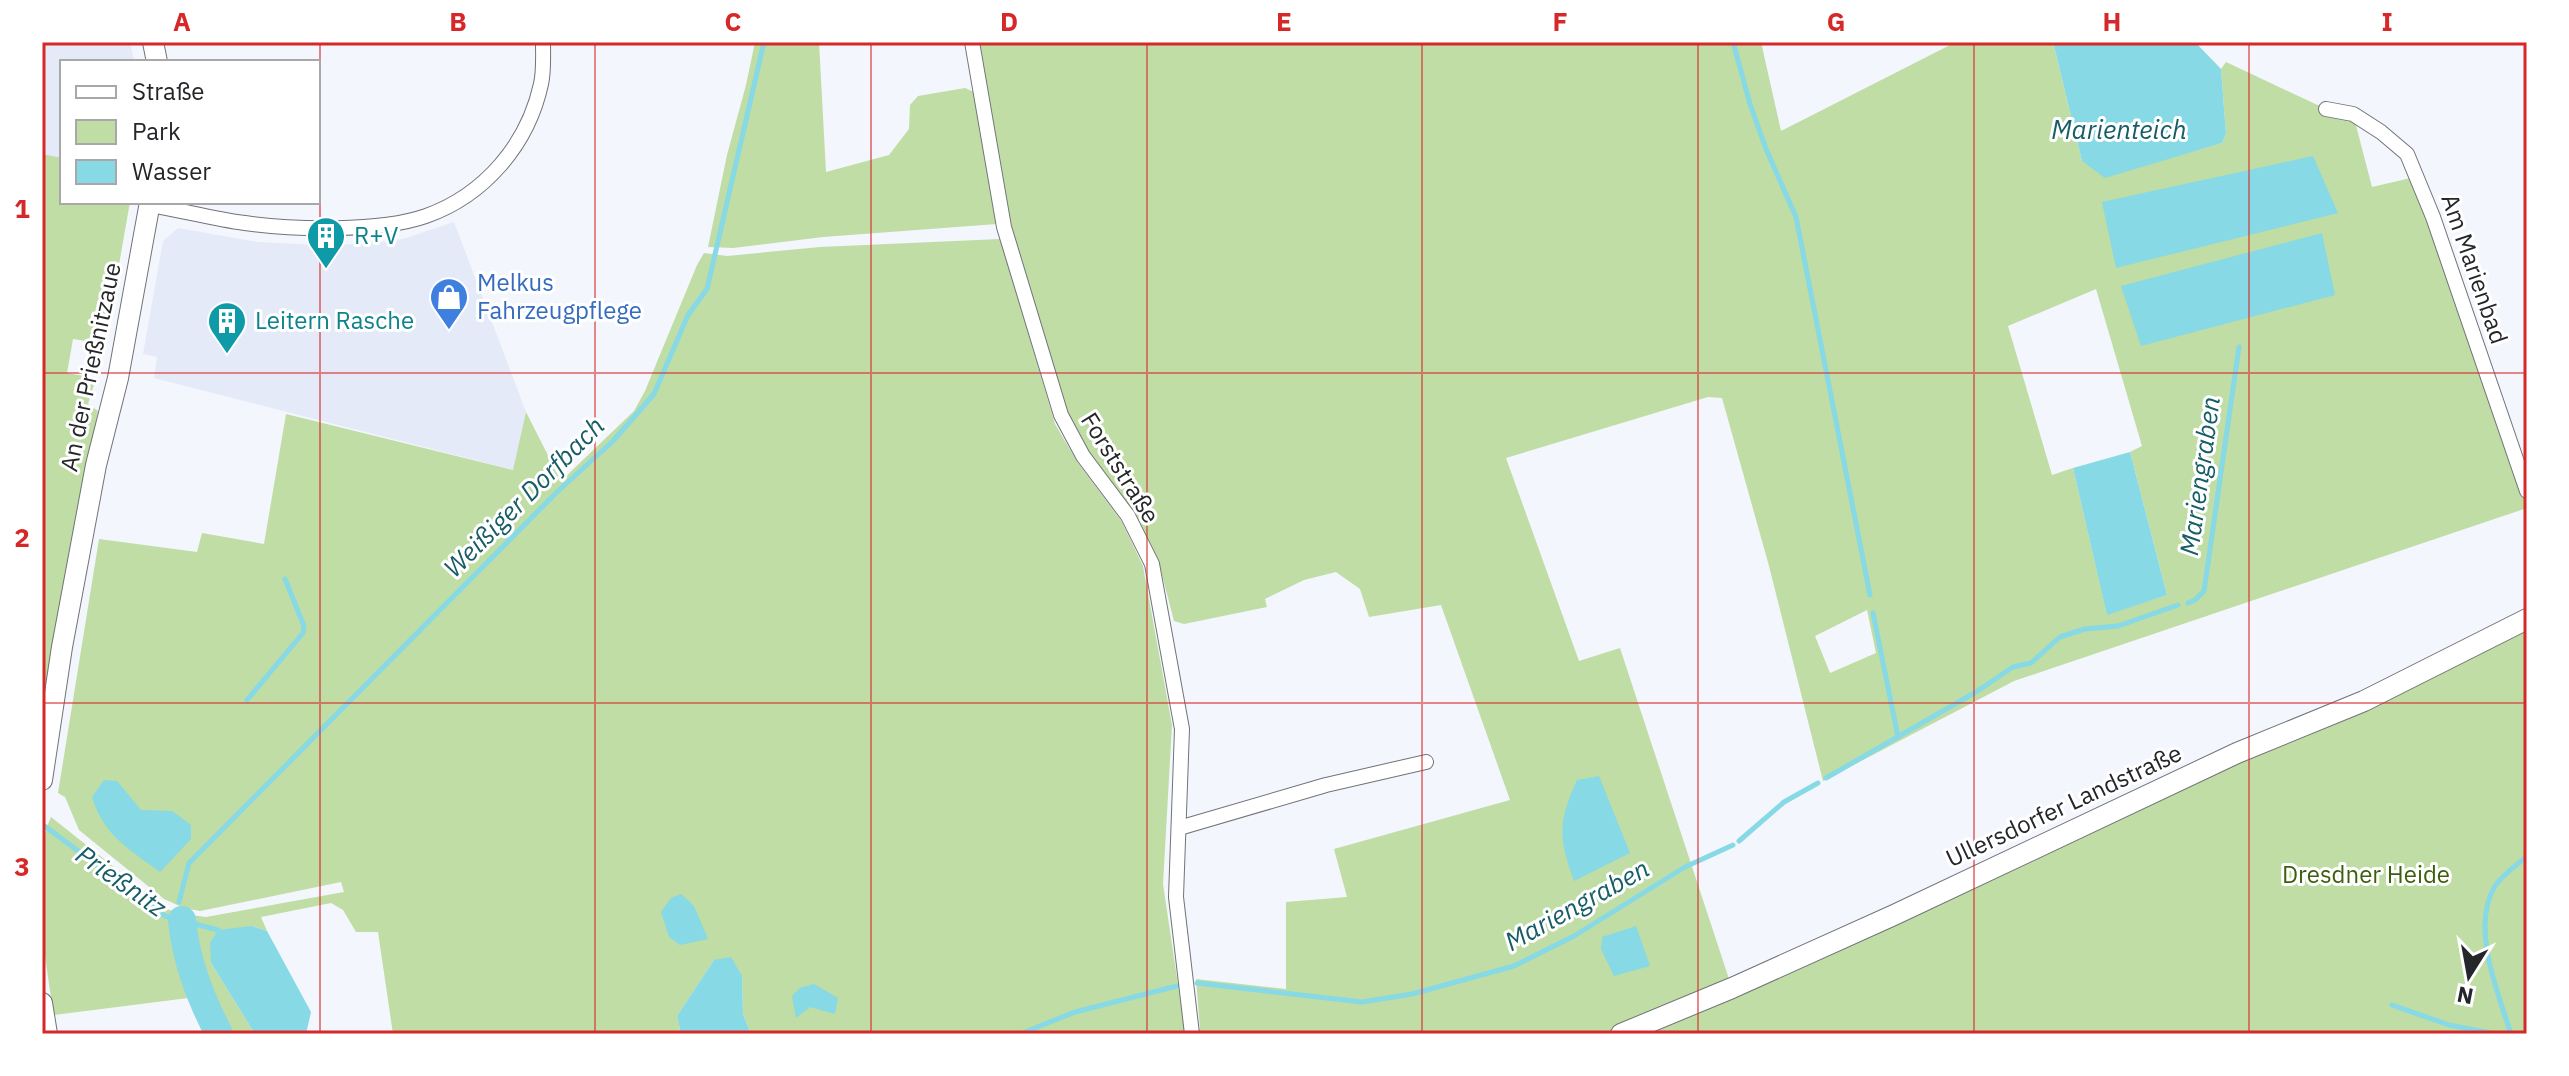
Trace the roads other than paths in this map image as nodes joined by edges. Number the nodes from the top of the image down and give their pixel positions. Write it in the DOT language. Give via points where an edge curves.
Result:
graph roads {
  1 [pos="543,42"];
  2 [pos="972,42"];
  3 [pos="2326,109"];
  4 [pos="150,204"];
  5 [pos="155,204"];
  6 [pos="2527,491"];
  7 [pos="2527,619"];
  8 [pos="1426,762"];
  9 [pos="42,780"];
  10 [pos="1179,828"];
  11 [pos="42,1003"];
  12 [pos="47,1034"];
  13 [pos="1192,1034"];
  14 [pos="1621,1034"];
  1 -- 5 [label="street" via="536,104 511,154 480,186 425,216 368,226 248,224"];
  2 -- 10 [label="street, Forststraße" via="1004,227 1061,415 1083,456 1128,516 1152,564 1182,729"];
  3 -- 6 [label="street, Am Marienbad" via="2353,114 2407,154"];
  4 -- 9 [label="main road, An der Prießnitzaue" via="96,465"];
  7 -- 14 [label="main road, Ullersdorfer Landstraße" via="2364,701 2237,753 1881,922"];
  8 -- 10 [label="street"];
  10 -- 13 [label="street, Forststraße" via="1176,897"];
  11 -- 12 [label="main road"];
}
